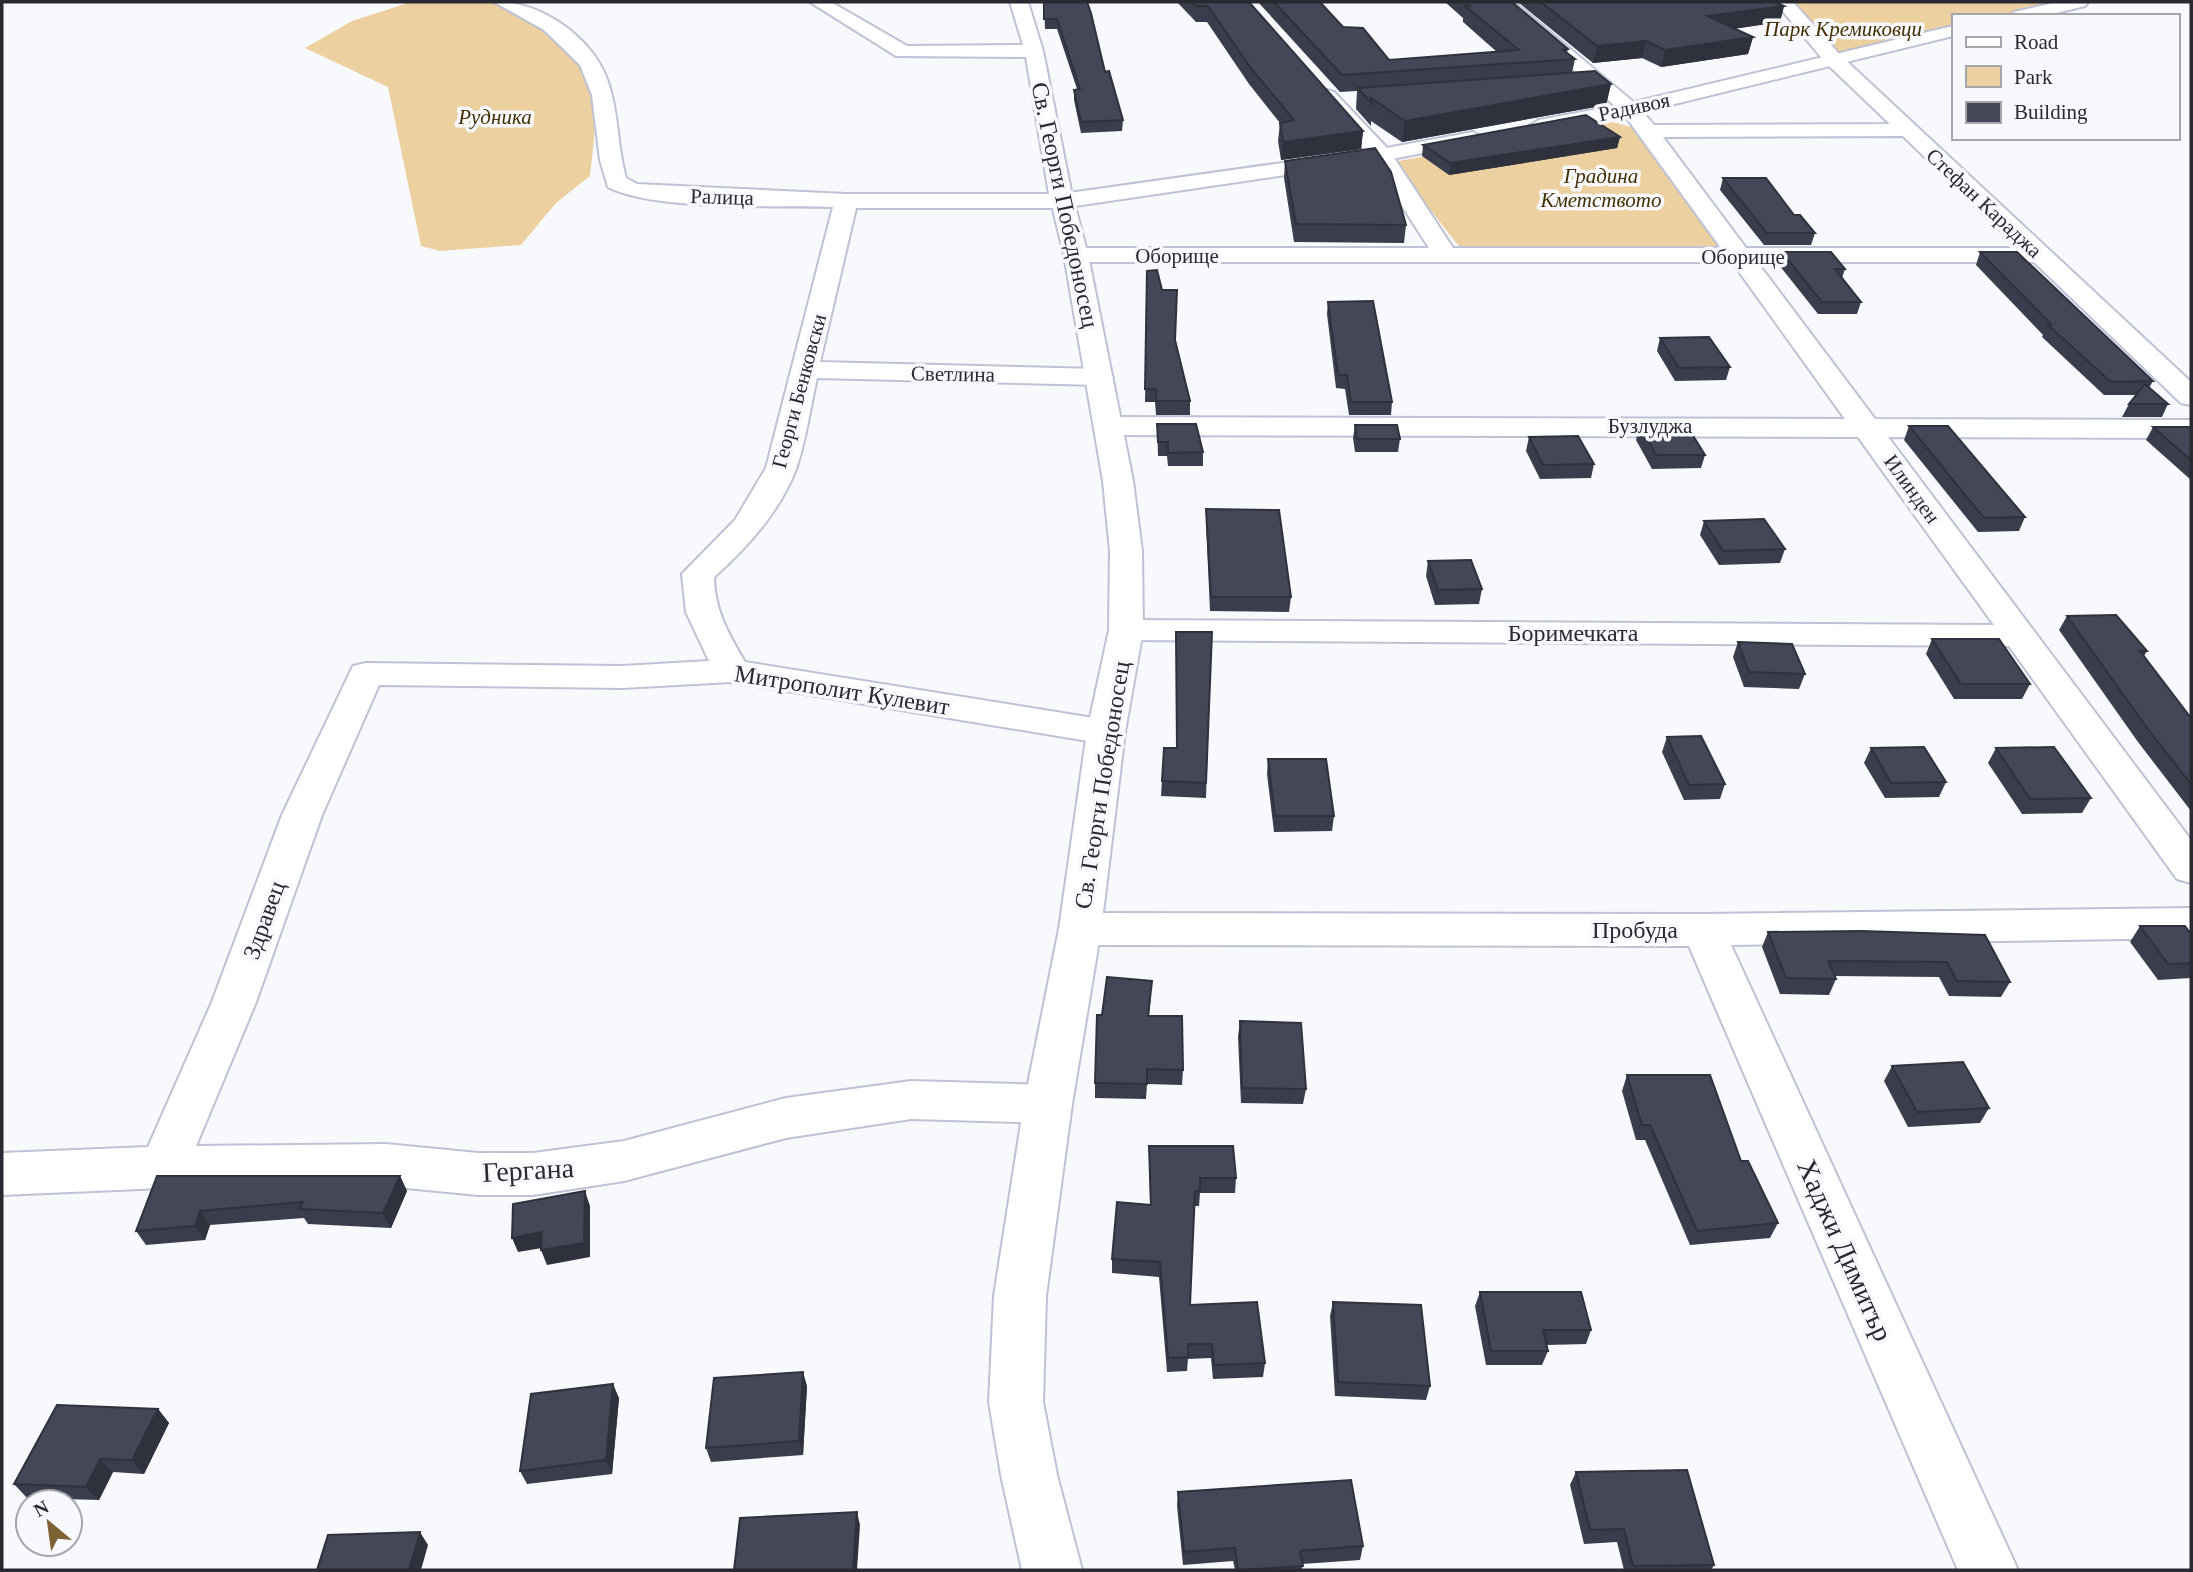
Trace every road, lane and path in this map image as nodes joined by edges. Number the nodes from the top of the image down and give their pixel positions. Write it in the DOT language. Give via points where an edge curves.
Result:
graph roads {
  1 [pos="503,2"];
  2 [pos="819,2"];
  3 [pos="1020,2"];
  4 [pos="1504,2"];
  5 [pos="1784,2"];
  6 [pos="2079,2"];
  7 [pos="2028,14"];
  8 [pos="1952,31"];
  9 [pos="1034,51"];
  10 [pos="1833,60"];
  11 [pos="1315,82"];
  12 [pos="1601,83"];
  13 [pos="1574,85"];
  14 [pos="1359,100"];
  15 [pos="1333,102"];
  16 [pos="1639,120"];
  17 [pos="1907,130"];
  18 [pos="1381,155"];
  19 [pos="845,201"];
  20 [pos="1062,201"];
  21 [pos="2040,255"];
  22 [pos="1076,256"];
  23 [pos="1446,256"];
  24 [pos="1740,257"];
  25 [pos="807,370"];
  26 [pos="1100,377"];
  27 [pos="2191,397"];
  28 [pos="1109,426"];
  29 [pos="1866,426"];
  30 [pos="2191,429"];
  31 [pos="1126,631"];
  32 [pos="2019,636"];
  33 [pos="732,671"];
  34 [pos="366,674"];
  35 [pos="1106,732"];
  36 [pos="2191,869"];
  37 [pos="2191,923"];
  38 [pos="1080,929"];
  39 [pos="1703,930"];
  40 [pos="1048,1104"];
  41 [pos="163,1167"];
  42 [pos="2,1174"];
  43 [pos="1052,1570"];
  44 [pos="1988,1570"];
  1 -- 19 [label="street, Ралица" via="533,16 586,56 602,93 616,182 657,194"];
  2 -- 9 [label="street" via="903,52"];
  3 -- 9 [label="street, Св. Георги Победоносец"];
  4 -- 12 [label="street, Илинден"];
  5 -- 10 [label="street, Стефан Караджа"];
  6 -- 7 [label="street"];
  8 -- 10 [label="street, Радивоя"];
  9 -- 20 [label="street, Св. Георги Победоносец"];
  10 -- 16 [label="street, Радивоя"];
  10 -- 17 [label="street, Стефан Караджа"];
  11 -- 15 [label="street"];
  12 -- 13 [label="street"];
  12 -- 16 [label="street, Илинден"];
  14 -- 15 [label="street"];
  15 -- 18 [label="street"];
  16 -- 17 [label="street"];
  16 -- 18 [label="street, Радивоя" via="1506,132"];
  16 -- 24 [label="street, Илинден"];
  17 -- 21 [label="street, Стефан Караджа"];
  18 -- 20 [label="street, Радивоя"];
  18 -- 23 [label="street"];
  19 -- 20 [label="street, Ралица"];
  19 -- 25 [label="street, Георги Бенковски"];
  20 -- 22 [label="street, Св. Георги Победоносец"];
  21 -- 24 [label="street, Оборище"];
  21 -- 27 [label="street, Стефан Караджа"];
  22 -- 23 [label="street, Оборище"];
  22 -- 26 [label="street, Св. Георги Победоносец"];
  23 -- 24 [label="street, Оборище"];
  24 -- 29 [label="street, Илинден"];
  25 -- 26 [label="street, Светлина"];
  25 -- 33 [label="street, Георги Бенковски" via="781,468 764,505 736,542 698,574 696,594 705,621"];
  26 -- 28 [label="street, Св. Георги Победоносец"];
  28 -- 29 [label="street, Бузлуджа"];
  28 -- 31 [label="street, Св. Георги Победоносец" via="1126,551"];
  29 -- 30 [label="street, Бузлуджа"];
  29 -- 32 [label="street, Илинден"];
  31 -- 32 [label="street, Боримечката"];
  31 -- 35 [label="street, Св. Георги Победоносец"];
  32 -- 36 [label="street, Илинден"];
  33 -- 34 [label="street, Митрополит Кулевит" via="622,677"];
  33 -- 35 [label="street, Митрополит Кулевит"];
  34 -- 41 [label="street, Здравец" via="302,815 234,1002"];
  35 -- 38 [label="street, Св. Георги Победоносец"];
  37 -- 39 [label="street, Пробуда"];
  38 -- 39 [label="street, Пробуда"];
  38 -- 40 [label="street, Св. Георги Победоносец"];
  39 -- 44 [label="street, Хаджи Димитър"];
  40 -- 41 [label="street, Гергана" via="911,1100 786,1118 624,1161 533,1174 386,1165"];
  40 -- 43 [label="street, Св. Георги Победоносец" via="1020,1296 1016,1402"];
  41 -- 42 [label="street, Гергана"];
}
